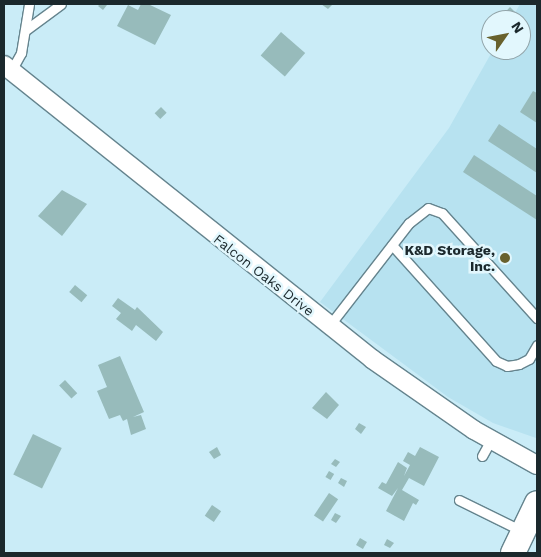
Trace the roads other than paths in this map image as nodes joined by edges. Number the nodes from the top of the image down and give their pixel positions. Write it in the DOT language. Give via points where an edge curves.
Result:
graph roads {
  1 [pos="28,4"];
  2 [pos="61,4"];
  3 [pos="27,30"];
  4 [pos="7,68"];
  5 [pos="392,244"];
  6 [pos="537,318"];
  7 [pos="330,326"];
  8 [pos="537,345"];
  9 [pos="491,440"];
  10 [pos="482,456"];
  11 [pos="537,465"];
  12 [pos="459,500"];
  13 [pos="537,503"];
  14 [pos="524,532"];
  15 [pos="512,553"];
  1 -- 3 [label="lane"];
  2 -- 3 [label="lane"];
  3 -- 4 [label="lane" via="19,60"];
  4 -- 7 [label="street, Falcon Oaks Drive"];
  5 -- 6 [label="lane" via="409,223 428,208 442,213"];
  5 -- 7 [label="lane"];
  5 -- 8 [label="lane" via="496,361 507,366 519,364 529,359"];
  7 -- 9 [label="street, Falcon Oaks Drive" via="372,359"];
  9 -- 10 [label="lane"];
  9 -- 11 [label="street, Falcon Oaks Drive"];
  12 -- 14 [label="lane"];
  13 -- 14 [label="main road"];
  14 -- 15 [label="main road"];
}
